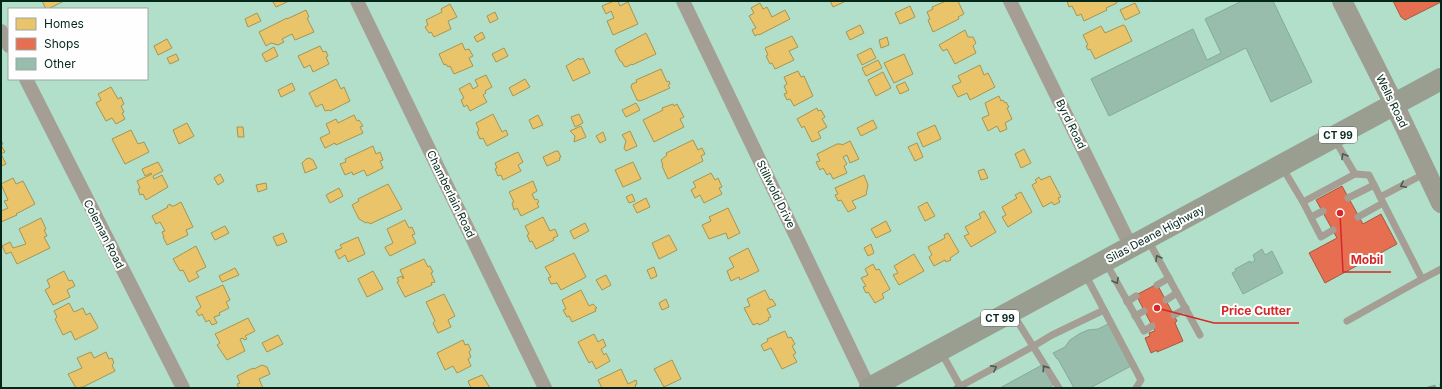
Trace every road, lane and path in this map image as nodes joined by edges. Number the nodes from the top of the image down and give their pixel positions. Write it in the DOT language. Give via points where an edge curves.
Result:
graph roads {
  1 [pos="357,1"];
  2 [pos="683,1"];
  3 [pos="1010,1"];
  4 [pos="1342,1"];
  5 [pos="1,30"];
  6 [pos="8,44"];
  7 [pos="1441,79"];
  8 [pos="27,80"];
  9 [pos="1394,105"];
  10 [pos="1334,138"];
  11 [pos="1282,166"];
  12 [pos="1426,173"];
  13 [pos="1355,174"];
  14 [pos="1374,185"];
  15 [pos="1348,198"];
  16 [pos="1381,200"];
  17 [pos="1303,202"];
  18 [pos="1441,203"];
  19 [pos="1323,212"];
  20 [pos="1311,217"];
  21 [pos="1358,217"];
  22 [pos="1333,230"];
  23 [pos="1139,242"];
  24 [pos="1104,261"];
  25 [pos="1441,269"];
  26 [pos="1084,272"];
  27 [pos="1169,278"];
  28 [pos="1422,279"];
  29 [pos="1157,285"];
  30 [pos="1177,293"];
  31 [pos="1136,296"];
  32 [pos="1166,300"];
  33 [pos="1127,302"];
  34 [pos="1186,308"];
  35 [pos="1104,310"];
  36 [pos="1144,311"];
  37 [pos="1012,312"];
  38 [pos="1174,315"];
  39 [pos="1135,316"];
  40 [pos="1348,321"];
  41 [pos="1152,326"];
  42 [pos="1200,335"];
  43 [pos="1032,347"];
  44 [pos="940,350"];
  45 [pos="958,387"];
  46 [pos="183,388"];
  47 [pos="545,388"];
  48 [pos="870,388"];
  49 [pos="1058,388"];
  50 [pos="1136,388"];
  1 -- 47 [label="street, Chamberlain Road"];
  2 -- 48 [label="street, Stillwold Drive"];
  3 -- 23 [label="street, Byrd Road"];
  4 -- 9 [label="main road, Wells Road"];
  5 -- 6 [label="street"];
  7 -- 9 [label="main road, Silas Deane Highway / CT 99"];
  8 -- 46 [label="street, Coleman Road"];
  9 -- 10 [label="main road, Silas Deane Highway / CT 99"];
  9 -- 12 [label="main road, Wells Road"];
  10 -- 11 [label="main road, Silas Deane Highway / CT 99"];
  13 -- 10 [label="lane, one-way"];
  11 -- 17 [label="lane"];
  11 -- 23 [label="main road, Silas Deane Highway / CT 99"];
  12 -- 16 [label="lane, one-way"];
  12 -- 18 [label="main road, Wells Road"];
  13 -- 14 [label="lane" via="1369,175"];
  13 -- 17 [label="lane"];
  14 -- 15 [label="lane"];
  14 -- 16 [label="lane"];
  16 -- 21 [label="lane"];
  16 -- 28 [label="lane"];
  17 -- 20 [label="lane"];
  19 -- 20 [label="lane"];
  20 -- 22 [label="lane" via="1321,237"];
  23 -- 24 [label="main road, Silas Deane Highway / CT 99"];
  27 -- 23 [label="lane, one-way"];
  24 -- 26 [label="main road, Silas Deane Highway / CT 99"];
  24 -- 33 [label="lane, one-way"];
  25 -- 28 [label="lane"];
  26 -- 35 [label="lane"];
  26 -- 37 [label="main road, Silas Deane Highway / CT 99"];
  27 -- 29 [label="lane"];
  27 -- 30 [label="lane"];
  28 -- 40 [label="lane"];
  30 -- 32 [label="lane"];
  30 -- 34 [label="lane"];
  31 -- 33 [label="lane"];
  33 -- 39 [label="lane"];
  34 -- 38 [label="lane"];
  34 -- 42 [label="lane"];
  35 -- 43 [label="lane"];
  35 -- 50 [label="lane" via="1141,380"];
  36 -- 39 [label="lane"];
  37 -- 43 [label="lane"];
  37 -- 44 [label="main road, Silas Deane Highway / CT 99"];
  39 -- 41 [label="lane" via="1144,331"];
  45 -- 43 [label="lane, one-way"];
  49 -- 43 [label="lane, one-way"];
  44 -- 45 [label="lane"];
  44 -- 48 [label="main road, Silas Deane Highway / CT 99"];
}
